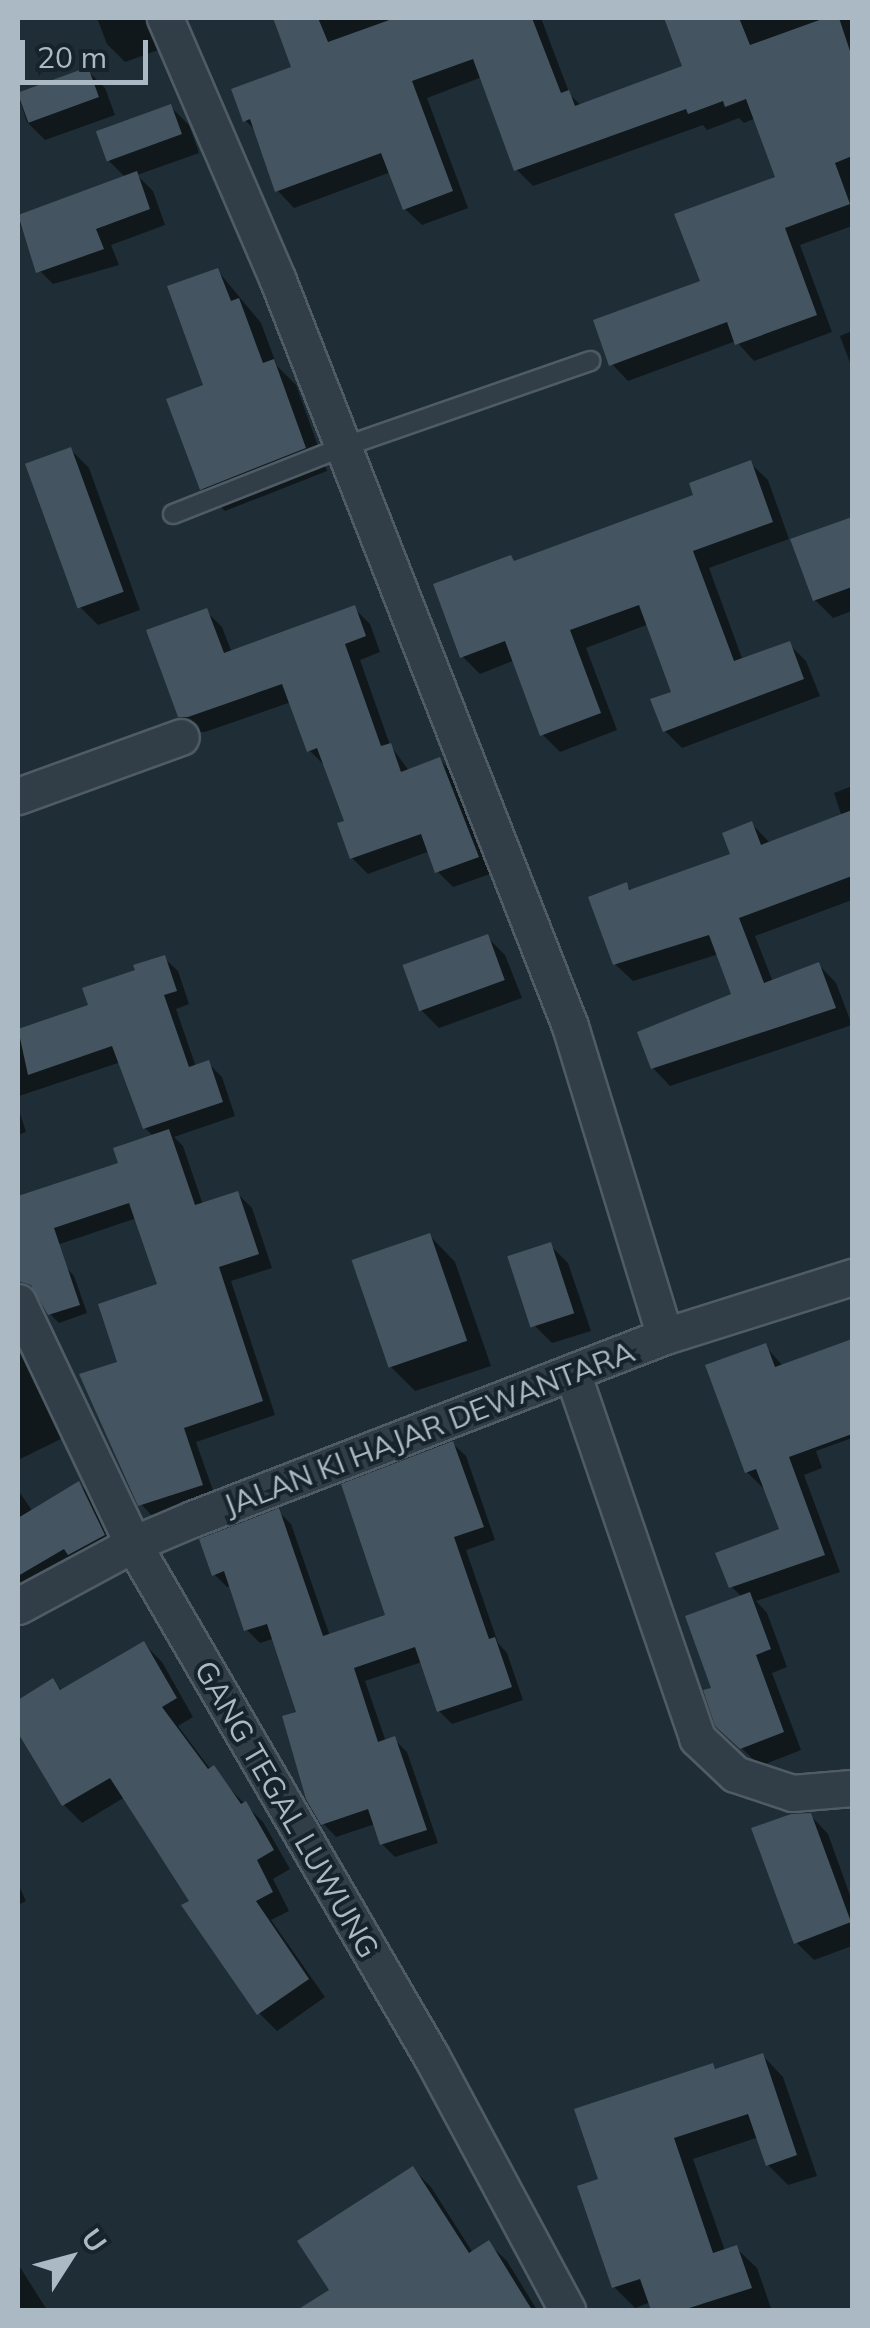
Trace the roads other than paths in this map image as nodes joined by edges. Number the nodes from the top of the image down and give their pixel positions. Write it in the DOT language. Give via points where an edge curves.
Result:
graph roads {
  1 [pos="165,18"];
  2 [pos="590,361"];
  3 [pos="343,446"];
  4 [pos="173,514"];
  5 [pos="181,737"];
  6 [pos="18,796"];
  7 [pos="852,1277"];
  8 [pos="18,1302"];
  9 [pos="665,1336"];
  10 [pos="573,1376"];
  11 [pos="133,1544"];
  12 [pos="18,1606"];
  13 [pos="852,1788"];
  14 [pos="567,2310"];
  1 -- 3 [label="street"];
  2 -- 3 [label="lane"];
  3 -- 4 [label="lane"];
  3 -- 9 [label="street" via="570,1026"];
  5 -- 6 [label="street"];
  7 -- 9 [label="street, JALAN KI HAJAR DEWANTARA"];
  8 -- 11 [label="street, GANG TEGAL LUWUNG"];
  9 -- 10 [label="street, JALAN KI HAJAR DEWANTARA"];
  10 -- 11 [label="street, JALAN KI HAJAR DEWANTARA"];
  10 -- 13 [label="street" via="696,1738 734,1774 792,1792"];
  11 -- 12 [label="street, JALAN KI HAJAR DEWANTARA"];
  11 -- 14 [label="street, GANG TEGAL LUWUNG" via="431,2056"];
}
